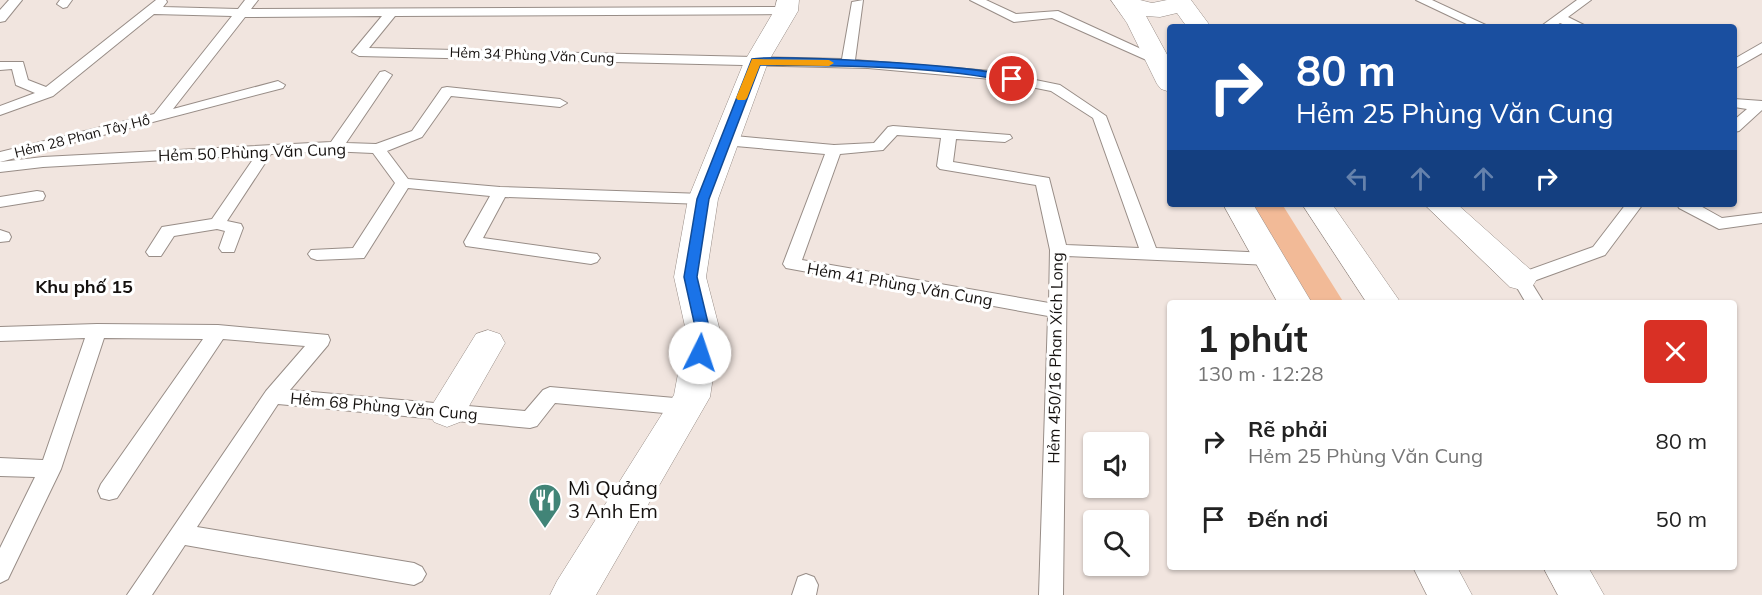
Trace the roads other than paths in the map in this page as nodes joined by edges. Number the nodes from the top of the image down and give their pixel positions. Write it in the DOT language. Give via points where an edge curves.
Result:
graph roads {
  1 [pos="16,0"];
  2 [pos="252,0"];
  3 [pos="423,0"];
  4 [pos="512,0"];
  5 [pos="593,0"];
  6 [pos="976,0"];
  7 [pos="1422,0"];
  8 [pos="1585,0"];
  9 [pos="1123,1"];
  10 [pos="1180,1"];
  11 [pos="858,2"];
  12 [pos="158,5"];
  13 [pos="787,6"];
  14 [pos="505,12"];
  15 [pos="586,12"];
  16 [pos="241,13"];
  17 [pos="391,13"];
  18 [pos="415,13"];
  19 [pos="0,18"];
  20 [pos="1559,18"];
  21 [pos="1197,24"];
  22 [pos="1477,24"];
  23 [pos="1550,24"];
  24 [pos="1574,24"];
  25 [pos="1762,47"];
  26 [pos="1156,59"];
  27 [pos="756,62"];
  28 [pos="848,63"];
  29 [pos="1737,63"];
  30 [pos="0,66"];
  31 [pos="385,75"];
  32 [pos="1167,79"];
  33 [pos="278,85"];
  34 [pos="48,93"];
  35 [pos="1737,94"];
  36 [pos="560,103"];
  37 [pos="1737,103"];
  38 [pos="1760,106"];
  39 [pos="0,111"];
  40 [pos="159,117"];
  41 [pos="1737,125"];
  42 [pos="949,134"];
  43 [pos="1005,138"];
  44 [pos="724,140"];
  45 [pos="336,146"];
  46 [pos="267,149"];
  47 [pos="378,149"];
  48 [pos="834,150"];
  49 [pos="0,157"];
  50 [pos="0,167"];
  51 [pos="403,183"];
  52 [pos="500,192"];
  53 [pos="36,196"];
  54 [pos="703,199"];
  55 [pos="0,202"];
  56 [pos="1240,207"];
  57 [pos="1319,207"];
  58 [pos="1442,207"];
  59 [pos="1633,207"];
  60 [pos="1690,207"];
  61 [pos="1762,218"];
  62 [pos="217,224"];
  63 [pos="228,248"];
  64 [pos="1059,250"];
  65 [pos="155,252"];
  66 [pos="317,254"];
  67 [pos="1150,254"];
  68 [pos="591,258"];
  69 [pos="1270,259"];
  70 [pos="1528,291"];
  71 [pos="1293,300"];
  72 [pos="1382,300"];
  73 [pos="1056,311"];
  74 [pos="97,331"];
  75 [pos="218,332"];
  76 [pos="0,334"];
  77 [pos="488,343"];
  78 [pos="273,396"];
  79 [pos="686,407"];
  80 [pos="447,412"];
  81 [pos="0,468"];
  82 [pos="50,469"];
  83 [pos="109,491"];
  84 [pos="180,534"];
  85 [pos="1436,570"];
  86 [pos="1566,570"];
  87 [pos="0,572"];
  88 [pos="414,574"];
  89 [pos="139,595"];
  90 [pos="572,595"];
  91 [pos="1051,595"];
  92 [pos="1450,595"];
  93 [pos="1582,595"];
  1 -- 19 [label="lane"];
  2 -- 16 [label="lane, Hẻm 28 Phan Tây Hồ"];
  3 -- 18 [label="lane"];
  4 -- 14 [label="lane"];
  5 -- 15 [label="lane"];
  6 -- 26 [label="lane" via="1014,18 1054,14"];
  7 -- 22 [label="lane"];
  8 -- 20 [label="lane"];
  9 -- 10 [label="street" via="1151,10 1169,8"];
  9 -- 26 [label="street" via="1139,22"];
  10 -- 21 [label="street"];
  11 -- 28 [label="lane"];
  12 -- 16 [label="lane"];
  12 -- 34 [label="lane"];
  13 -- 15 [label="lane"];
  13 -- 27 [label="street"];
  14 -- 15 [label="lane"];
  14 -- 18 [label="lane"];
  16 -- 17 [label="lane"];
  16 -- 40 [label="lane, Hẻm 28 Phan Tây Hồ"];
  17 -- 18 [label="lane"];
  17 -- 27 [label="lane, Hẻm 34 Phùng Văn Cung" via="359,52"];
  20 -- 23 [label="lane"];
  20 -- 24 [label="lane"];
  25 -- 29 [label="lane"];
  26 -- 32 [label="street"];
  27 -- 28 [label="lane"];
  27 -- 44 [label="street"];
  28 -- 67 [label="lane" via="991,75 1055,88 1099,116"];
  30 -- 34 [label="lane" via="18,65 21,82"];
  31 -- 45 [label="lane"];
  33 -- 40 [label="lane"];
  34 -- 39 [label="lane"];
  35 -- 38 [label="lane"];
  36 -- 47 [label="lane" via="447,92 417,134"];
  37 -- 38 [label="lane"];
  38 -- 41 [label="lane"];
  40 -- 49 [label="lane, Hẻm 28 Phan Tây Hồ"];
  42 -- 43 [label="lane"];
  42 -- 48 [label="lane" via="893,130 878,147"];
  42 -- 64 [label="lane, Hẻm 450/16 Phan Xích Long" via="945,166 1042,181"];
  44 -- 48 [label="lane"];
  44 -- 54 [label="street"];
  45 -- 46 [label="lane, Hẻm 50 Phùng Văn Cung"];
  45 -- 47 [label="lane, Hẻm 50 Phùng Văn Cung"];
  46 -- 50 [label="lane, Hẻm 50 Phùng Văn Cung"];
  46 -- 62 [label="lane"];
  47 -- 51 [label="lane"];
  48 -- 73 [label="lane, Hẻm 41 Phùng Văn Cung" via="792,264"];
  51 -- 52 [label="lane"];
  51 -- 66 [label="lane" via="358,254"];
  52 -- 54 [label="lane"];
  52 -- 68 [label="lane" via="472,242"];
  53 -- 55 [label="lane"];
  54 -- 79 [label="street" via="690,277 703,331 692,397"];
  56 -- 69 [label="street"];
  57 -- 72 [label="street"];
  58 -- 70 [label="street"];
  59 -- 70 [label="lane" via="1599,251"];
  60 -- 61 [label="lane" via="1719,224"];
  62 -- 63 [label="lane" via="235,228"];
  62 -- 65 [label="lane" via="168,231"];
  64 -- 67 [label="lane"];
  64 -- 73 [label="lane, Hẻm 450/16 Phan Xích Long"];
  67 -- 69 [label="lane"];
  69 -- 71 [label="street"];
  73 -- 91 [label="lane, Hẻm 450/16 Phan Xích Long"];
  74 -- 75 [label="lane"];
  74 -- 76 [label="lane"];
  74 -- 82 [label="lane"];
  75 -- 78 [label="lane" via="321,340"];
  75 -- 83 [label="lane"];
  77 -- 80 [label="street"];
  78 -- 80 [label="lane, Hẻm 68 Phùng Văn Cung"];
  78 -- 84 [label="lane, Hẻm 68 Phùng Văn Cung"];
  79 -- 80 [label="lane, Hẻm 68 Phùng Văn Cung" via="550,395 530,420"];
  79 -- 90 [label="street"];
  81 -- 82 [label="lane"];
  82 -- 87 [label="lane"];
  84 -- 88 [label="lane"];
  84 -- 89 [label="lane, Hẻm 68 Phùng Văn Cung"];
  85 -- 92 [label="street"];
  86 -- 93 [label="street"];
}
